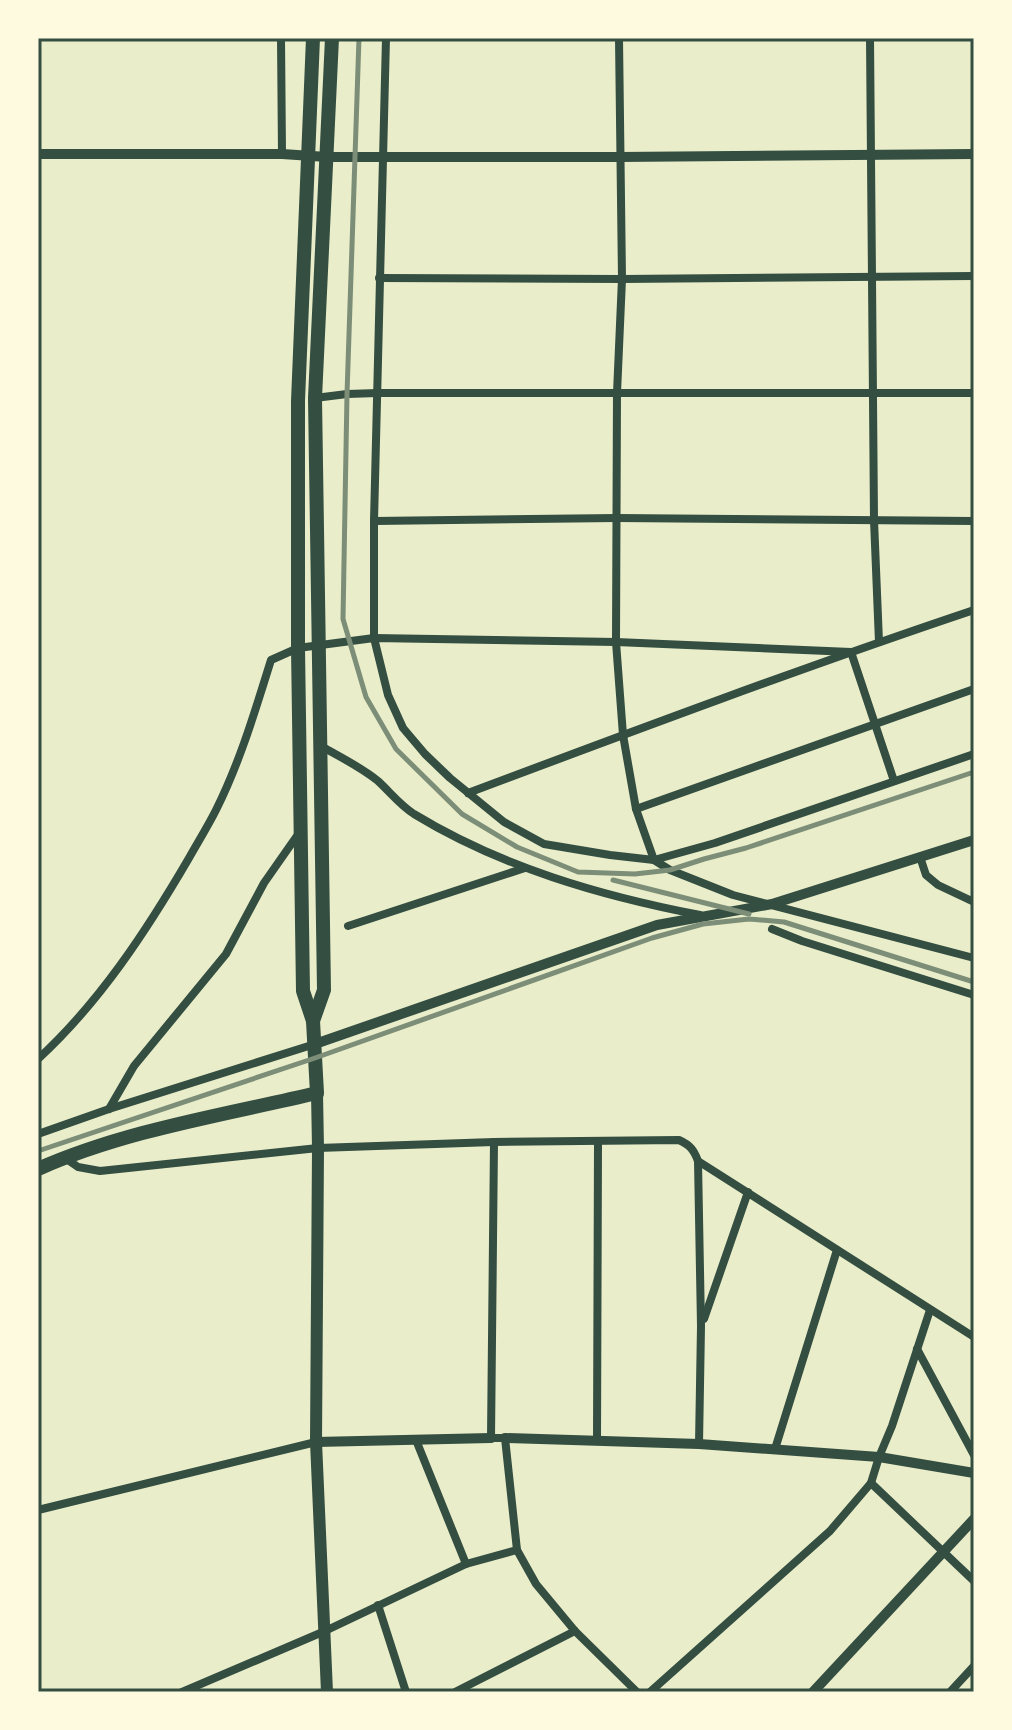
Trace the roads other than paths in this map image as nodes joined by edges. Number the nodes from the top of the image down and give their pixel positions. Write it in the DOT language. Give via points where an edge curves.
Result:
graph roads {
  1 [pos="281,38"];
  2 [pos="313,38"];
  3 [pos="332,38"];
  4 [pos="386,38"];
  5 [pos="619,38"];
  6 [pos="870,38"];
  7 [pos="38,154"];
  8 [pos="282,154"];
  9 [pos="974,154"];
  10 [pos="871,155"];
  11 [pos="309,156"];
  12 [pos="383,156"];
  13 [pos="327,157"];
  14 [pos="619,157"];
  15 [pos="974,276"];
  16 [pos="379,278"];
  17 [pos="871,278"];
  18 [pos="622,279"];
  19 [pos="378,393"];
  20 [pos="617,393"];
  21 [pos="873,393"];
  22 [pos="974,393"];
  23 [pos="315,398"];
  24 [pos="617,518"];
  25 [pos="874,520"];
  26 [pos="374,521"];
  27 [pos="974,521"];
  28 [pos="974,610"];
  29 [pos="374,638"];
  30 [pos="616,642"];
  31 [pos="879,642"];
  32 [pos="318,646"];
  33 [pos="298,648"];
  34 [pos="851,652"];
  35 [pos="974,689"];
  36 [pos="875,723"];
  37 [pos="623,735"];
  38 [pos="321,746"];
  39 [pos="974,754"];
  40 [pos="894,781"];
  41 [pos="468,793"];
  42 [pos="636,809"];
  43 [pos="300,833"];
  44 [pos="974,840"];
  45 [pos="920,857"];
  46 [pos="654,860"];
  47 [pos="525,868"];
  48 [pos="974,902"];
  49 [pos="772,904"];
  50 [pos="704,916"];
  51 [pos="348,926"];
  52 [pos="772,929"];
  53 [pos="974,958"];
  54 [pos="974,995"];
  55 [pos="313,1021"];
  56 [pos="315,1044"];
  57 [pos="38,1059"];
  58 [pos="317,1093"];
  59 [pos="109,1109"];
  60 [pos="38,1134"];
  61 [pos="494,1142"];
  62 [pos="598,1142"];
  63 [pos="318,1148"];
  64 [pos="65,1157"];
  65 [pos="698,1161"];
  66 [pos="38,1169"];
  67 [pos="748,1192"];
  68 [pos="837,1250"];
  69 [pos="930,1310"];
  70 [pos="701,1326"];
  71 [pos="974,1337"];
  72 [pos="917,1349"];
  73 [pos="491,1438"];
  74 [pos="505,1438"];
  75 [pos="416,1440"];
  76 [pos="597,1440"];
  77 [pos="316,1442"];
  78 [pos="699,1444"];
  79 [pos="775,1449"];
  80 [pos="974,1455"];
  81 [pos="879,1457"];
  82 [pos="974,1473"];
  83 [pos="871,1483"];
  84 [pos="38,1510"];
  85 [pos="974,1519"];
  86 [pos="517,1550"];
  87 [pos="944,1551"];
  88 [pos="466,1564"];
  89 [pos="974,1581"];
  90 [pos="378,1605"];
  91 [pos="325,1631"];
  92 [pos="575,1631"];
  93 [pos="974,1666"];
  94 [pos="182,1692"];
  95 [pos="327,1692"];
  96 [pos="406,1692"];
  97 [pos="455,1692"];
  98 [pos="637,1692"];
  99 [pos="650,1692"];
  100 [pos="813,1692"];
  101 [pos="950,1692"];
  1 -- 8 [label="street"];
  2 -- 11 [label="highway"];
  3 -- 13 [label="highway"];
  4 -- 12 [label="street"];
  5 -- 14 [label="street"];
  6 -- 10 [label="street"];
  7 -- 8 [label="street"];
  8 -- 11 [label="street"];
  9 -- 10 [label="street"];
  10 -- 14 [label="street"];
  10 -- 17 [label="street"];
  11 -- 13 [label="street"];
  11 -- 33 [label="highway" via="298,401"];
  12 -- 13 [label="street"];
  12 -- 14 [label="street"];
  12 -- 16 [label="street"];
  13 -- 23 [label="highway"];
  14 -- 18 [label="street"];
  15 -- 17 [label="street"];
  16 -- 18 [label="street"];
  16 -- 19 [label="street"];
  17 -- 18 [label="street"];
  17 -- 21 [label="street"];
  18 -- 20 [label="street"];
  19 -- 20 [label="street"];
  19 -- 23 [label="street"];
  19 -- 26 [label="street"];
  20 -- 21 [label="street"];
  20 -- 24 [label="street"];
  21 -- 22 [label="street"];
  21 -- 25 [label="street"];
  23 -- 32 [label="highway"];
  24 -- 25 [label="street"];
  24 -- 26 [label="street"];
  24 -- 30 [label="street"];
  25 -- 27 [label="street"];
  25 -- 31 [label="street"];
  26 -- 29 [label="street"];
  28 -- 31 [label="street"];
  29 -- 30 [label="street"];
  29 -- 32 [label="street"];
  29 -- 41 [label="street" via="388,695 403,728"];
  30 -- 34 [label="street"];
  30 -- 37 [label="street"];
  31 -- 34 [label="street"];
  32 -- 33 [label="street"];
  32 -- 38 [label="highway"];
  33 -- 43 [label="highway"];
  33 -- 57 [label="street" via="271,660 216,810 163,903 119,968"];
  34 -- 36 [label="street"];
  34 -- 37 [label="street"];
  35 -- 36 [label="street"];
  36 -- 40 [label="street"];
  36 -- 42 [label="street"];
  37 -- 41 [label="street"];
  37 -- 42 [label="street"];
  38 -- 47 [label="street" via="376,780 409,811"];
  38 -- 55 [label="highway" via="324,990"];
  39 -- 40 [label="street"];
  40 -- 46 [label="street"];
  41 -- 46 [label="street" via="504,822 544,844"];
  42 -- 46 [label="street"];
  43 -- 55 [label="highway" via="303,991"];
  43 -- 59 [label="street" via="264,883 226,954 134,1066"];
  44 -- 45 [label="street"];
  45 -- 48 [label="street" via="926,875"];
  45 -- 49 [label="street"];
  46 -- 49 [label="street" via="733,895"];
  47 -- 50 [label="street" via="643,904"];
  47 -- 51 [label="street"];
  49 -- 50 [label="street"];
  49 -- 53 [label="street"];
  50 -- 56 [label="street" via="657,925"];
  52 -- 54 [label="street"];
  55 -- 56 [label="highway"];
  56 -- 58 [label="highway"];
  56 -- 59 [label="street"];
  58 -- 63 [label="main road"];
  58 -- 64 [label="highway"];
  59 -- 60 [label="street"];
  61 -- 62 [label="street"];
  61 -- 63 [label="street"];
  61 -- 73 [label="street"];
  62 -- 65 [label="street" via="679,1140 689,1144"];
  62 -- 76 [label="street"];
  63 -- 64 [label="street" via="100,1171 78,1167"];
  63 -- 77 [label="main road"];
  64 -- 66 [label="highway"];
  65 -- 67 [label="street"];
  65 -- 70 [label="street"];
  67 -- 68 [label="street"];
  67 -- 70 [label="street"];
  68 -- 69 [label="street"];
  68 -- 79 [label="street"];
  69 -- 71 [label="street"];
  69 -- 72 [label="street"];
  70 -- 78 [label="street"];
  72 -- 80 [label="street"];
  72 -- 81 [label="street"];
  73 -- 74 [label="street"];
  73 -- 75 [label="street"];
  74 -- 76 [label="street"];
  74 -- 86 [label="street"];
  75 -- 77 [label="street"];
  75 -- 88 [label="street"];
  76 -- 78 [label="street"];
  77 -- 84 [label="street"];
  77 -- 91 [label="main road"];
  78 -- 79 [label="street"];
  79 -- 81 [label="street"];
  81 -- 82 [label="street"];
  81 -- 83 [label="street"];
  83 -- 87 [label="street"];
  83 -- 99 [label="street" via="830,1531"];
  85 -- 87 [label="street"];
  86 -- 88 [label="street"];
  86 -- 92 [label="street" via="536,1584"];
  87 -- 89 [label="street"];
  87 -- 100 [label="street"];
  88 -- 90 [label="street"];
  90 -- 91 [label="street"];
  90 -- 96 [label="street"];
  91 -- 94 [label="street"];
  91 -- 95 [label="main road"];
  92 -- 97 [label="street"];
  92 -- 98 [label="street"];
  93 -- 101 [label="street"];
}
